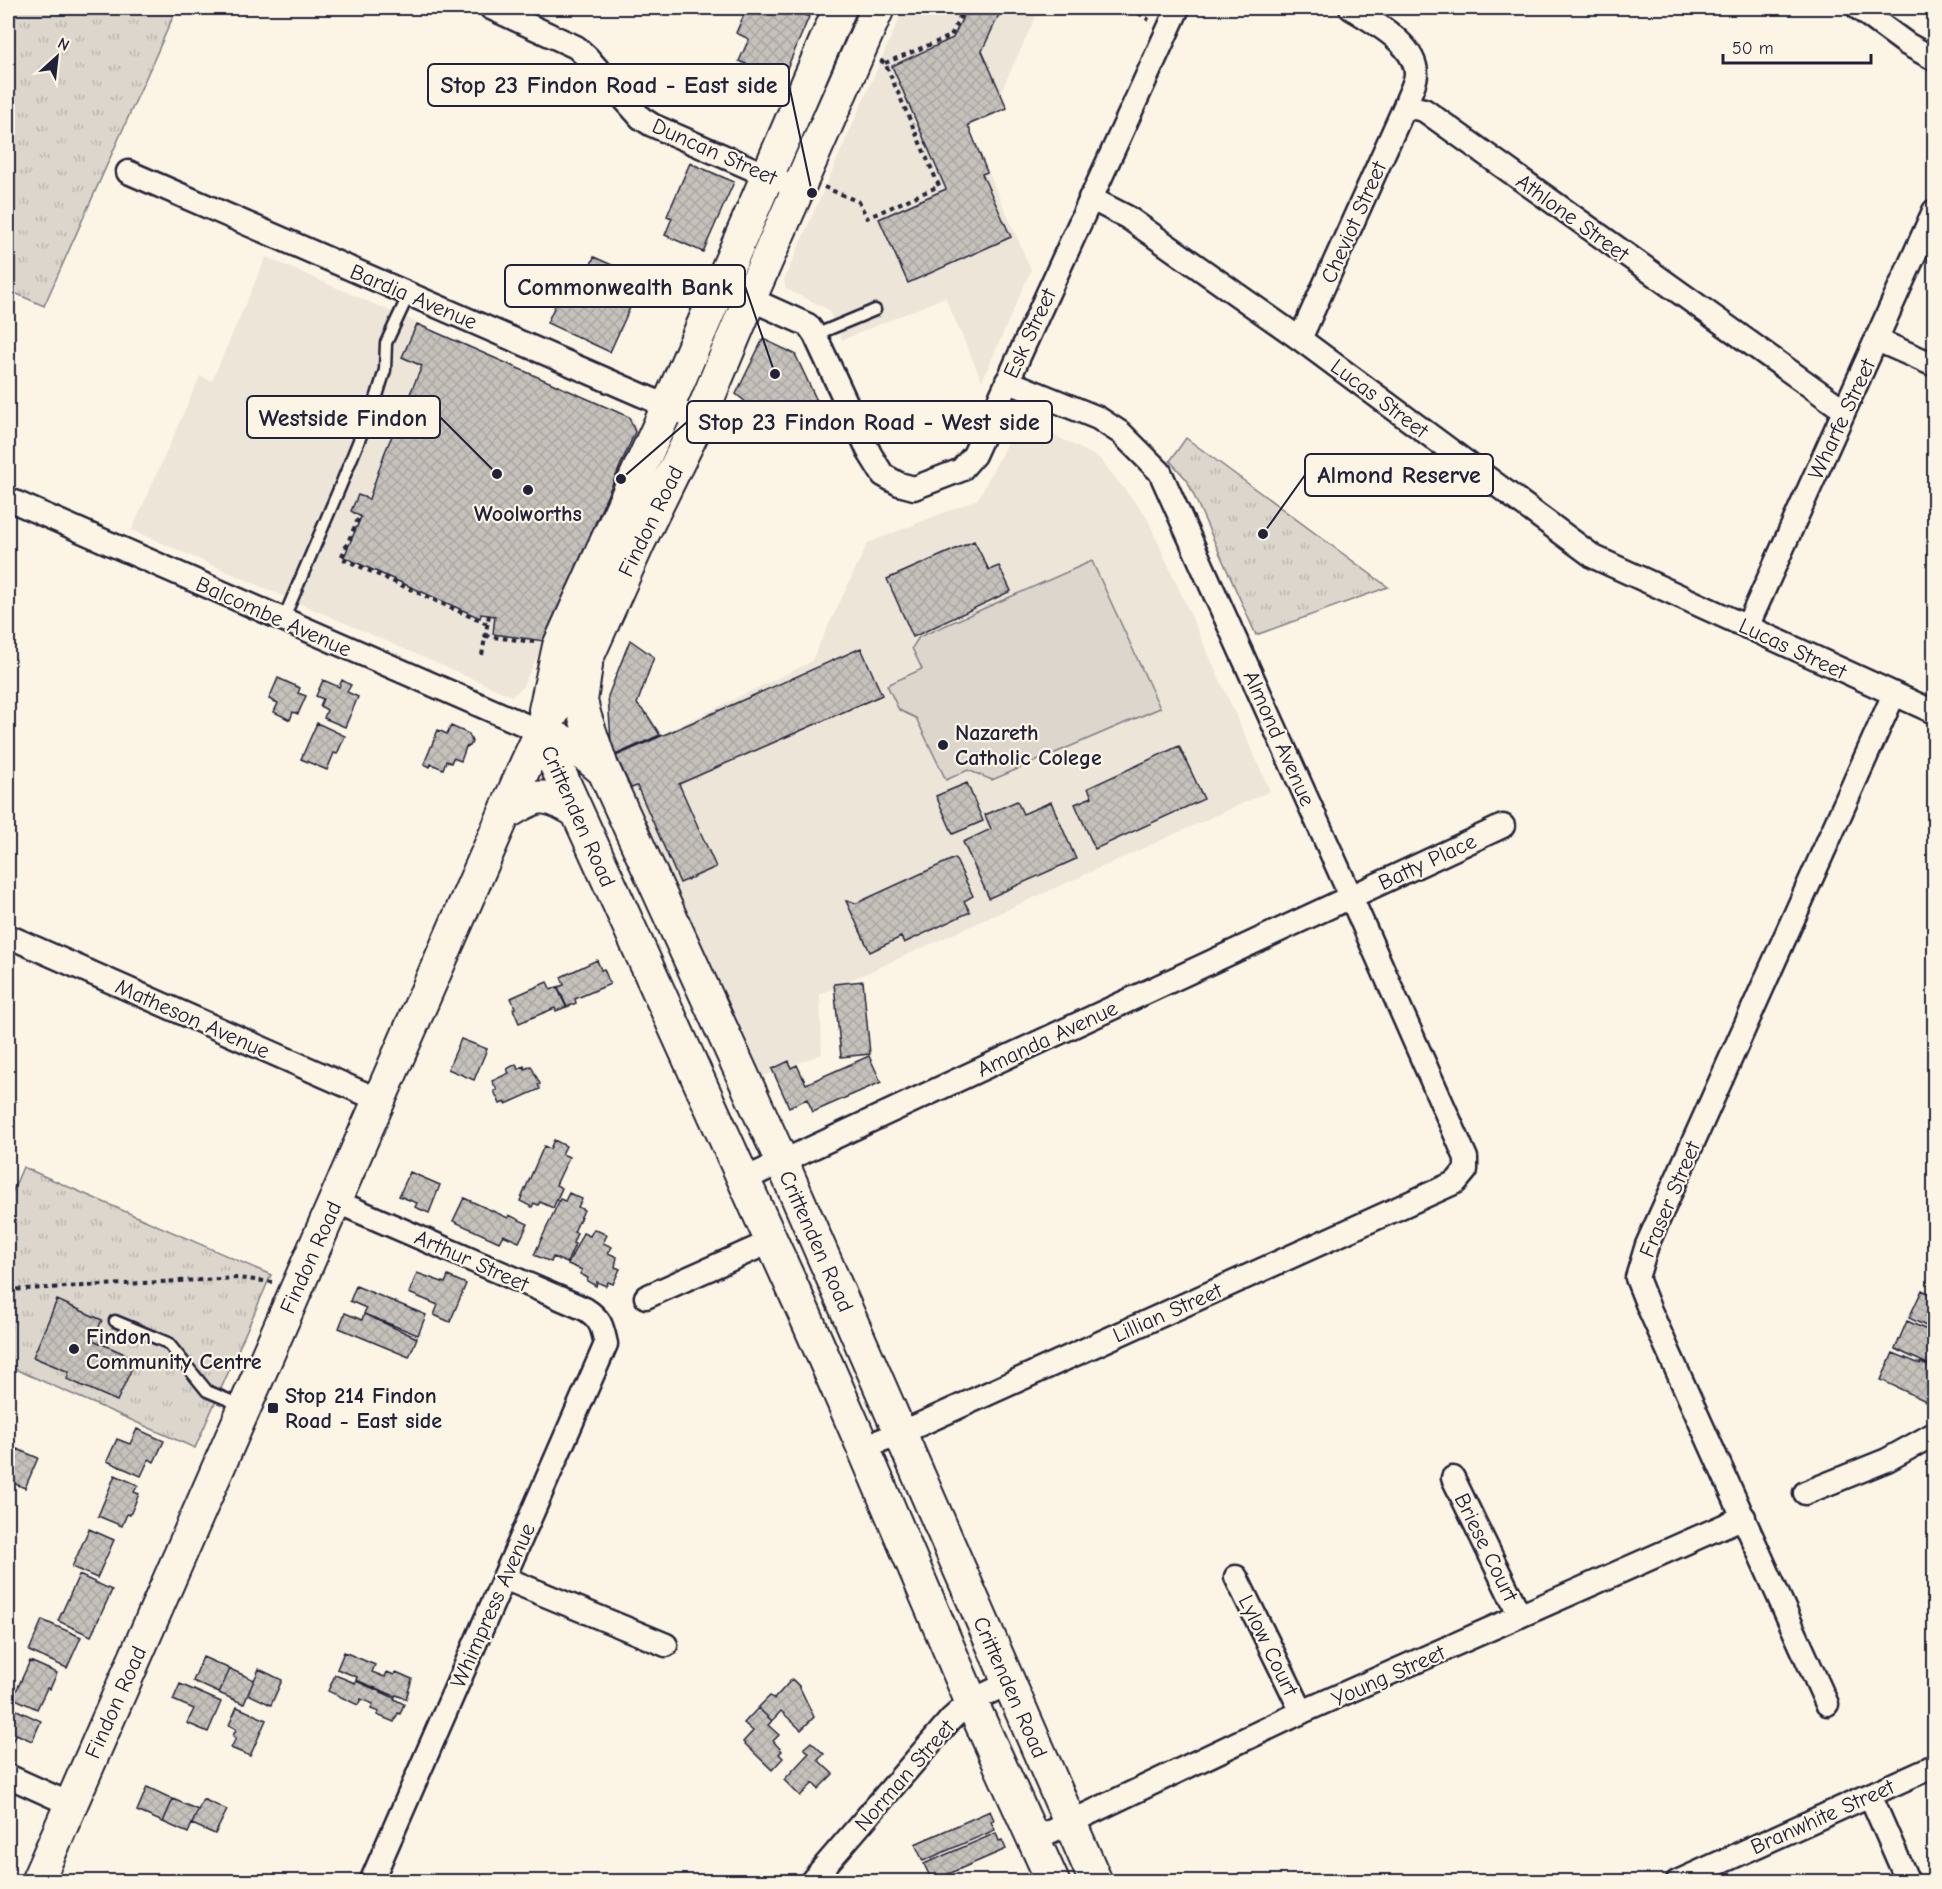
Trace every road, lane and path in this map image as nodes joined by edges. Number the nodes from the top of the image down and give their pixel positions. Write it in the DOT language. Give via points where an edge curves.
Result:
graph roads {
  1 [pos="490,8"];
  2 [pos="840,8"];
  3 [pos="878,8"];
  4 [pos="964,8"];
  5 [pos="1131,8"];
  6 [pos="1178,8"];
  7 [pos="1351,8"];
  8 [pos="1858,8"];
  9 [pos="1149,20"];
  10 [pos="1935,59"];
  11 [pos="1405,106"];
  12 [pos="128,172"];
  13 [pos="768,176"];
  14 [pos="808,187"];
  15 [pos="1090,198"];
  16 [pos="1935,211"];
  17 [pos="720,285"];
  18 [pos="410,294"];
  19 [pos="750,298"];
  20 [pos="875,310"];
  21 [pos="815,335"];
  22 [pos="1300,339"];
  23 [pos="1877,340"];
  24 [pos="1935,365"];
  25 [pos="1007,381"];
  26 [pos="668,406"];
  27 [pos="1844,410"];
  28 [pos="699,420"];
  29 [pos="8,499"];
  30 [pos="621,507"];
  31 [pos="358,519"];
  32 [pos="639,542"];
  33 [pos="489,615"];
  34 [pos="282,620"];
  35 [pos="487,624"];
  36 [pos="1747,627"];
  37 [pos="486,636"];
  38 [pos="539,643"];
  39 [pos="482,655"];
  40 [pos="586,660"];
  41 [pos="1894,694"];
  42 [pos="1935,712"];
  43 [pos="541,732"];
  44 [pos="604,771"];
  45 [pos="576,811"];
  46 [pos="505,814"];
  47 [pos="1503,826"];
  48 [pos="1351,897"];
  49 [pos="8,936"];
  50 [pos="379,1100"];
  51 [pos="782,1162"];
  52 [pos="1466,1170"];
  53 [pos="743,1180"];
  54 [pos="335,1201"];
  55 [pos="772,1242"];
  56 [pos="272,1282"];
  57 [pos="8,1290"];
  58 [pos="646,1297"];
  59 [pos="115,1321"];
  60 [pos="603,1328"];
  61 [pos="245,1407"];
  62 [pos="901,1433"];
  63 [pos="1935,1434"];
  64 [pos="863,1447"];
  65 [pos="1453,1478"];
  66 [pos="1805,1493"];
  67 [pos="1744,1517"];
  68 [pos="1236,1577"];
  69 [pos="504,1578"];
  70 [pos="1520,1616"];
  71 [pos="666,1646"];
  72 [pos="1009,1683"];
  73 [pos="971,1701"];
  74 [pos="1827,1704"];
  75 [pos="1302,1712"];
  76 [pos="1935,1766"];
  77 [pos="8,1776"];
  78 [pos="1870,1795"];
  79 [pos="70,1804"];
  80 [pos="1071,1823"];
  81 [pos="1035,1839"];
  82 [pos="37,1881"];
  83 [pos="371,1881"];
  84 [pos="810,1881"];
  85 [pos="1053,1881"];
  86 [pos="1096,1881"];
  87 [pos="1677,1881"];
  88 [pos="1908,1881"];
  1 -- 13 [label="street, Duncan Street" via="576,47 652,125"];
  2 -- 13 [label="main road, Findon Road"];
  3 -- 14 [label="main road, Findon Road"];
  4 -- 14 [label="path" via="951,36 885,63 939,186 867,218 859,202"];
  5 -- 9 [label="path"];
  6 -- 15 [label="street, Esk Street"];
  7 -- 11 [label="street" via="1398,40 1412,56 1416,75"];
  8 -- 10 [label="street"];
  11 -- 22 [label="street, Cheviot Street"];
  11 -- 27 [label="street, Athlone Street" via="1424,110"];
  12 -- 18 [label="street, Bardia Avenue"];
  13 -- 14 [label="street, Duncan Street"];
  13 -- 17 [label="main road, Findon Road"];
  14 -- 19 [label="main road, Findon Road"];
  15 -- 22 [label="street, Lucas Street" via="1127,217"];
  15 -- 25 [label="street, Esk Street"];
  16 -- 23 [label="street, Wharfe Street"];
  17 -- 19 [label="street, Esk Street"];
  17 -- 26 [label="main road, Findon Road"];
  18 -- 26 [label="street, Bardia Avenue"];
  18 -- 34 [label="lane" via="386,343 385,370 377,396"];
  19 -- 21 [label="street, Esk Street" via="808,325"];
  19 -- 28 [label="main road, Findon Road"];
  20 -- 21 [label="lane"];
  21 -- 25 [label="street, Esk Street" via="883,476 914,488 961,470 974,455"];
  22 -- 36 [label="street, Lucas Street" via="1594,557"];
  23 -- 24 [label="street"];
  23 -- 27 [label="street, Wharfe Street"];
  25 -- 48 [label="street, Almond Avenue" via="1098,418 1122,433 1160,472"];
  26 -- 28 [label="street, Bardia Avenue"];
  26 -- 30 [label="main road, Findon Road"];
  27 -- 36 [label="street, Wharfe Street"];
  28 -- 32 [label="main road, Findon Road"];
  29 -- 34 [label="street, Balcombe Avenue"];
  30 -- 32 [label="main road"];
  30 -- 43 [label="main road, Findon Road" via="559,646"];
  31 -- 35 [label="path" via="341,558"];
  32 -- 40 [label="main road, Findon Road"];
  33 -- 35 [label="path"];
  34 -- 43 [label="street, Balcombe Avenue"];
  35 -- 37 [label="path"];
  36 -- 41 [label="street, Lucas Street"];
  37 -- 38 [label="path"];
  37 -- 39 [label="path"];
  40 -- 43 [label="main road, Findon Road"];
  40 -- 44 [label="main road" via="581,701"];
  41 -- 42 [label="street, Lucas Street"];
  41 -- 67 [label="street, Fraser Street" via="1647,1245 1637,1278"];
  43 -- 44 [label="main road, Crittenden Road" via="572,744"];
  43 -- 45 [label="main road, Crittenden Road"];
  43 -- 46 [label="main road, Findon Road"];
  44 -- 51 [label="main road, Crittenden Road"];
  45 -- 46 [label="main road" via="544,797"];
  45 -- 53 [label="main road, Crittenden Road"];
  46 -- 50 [label="main road, Findon Road"];
  47 -- 48 [label="street, Batty Place"];
  48 -- 51 [label="street, Amanda Avenue"];
  48 -- 52 [label="street, Almond Avenue" via="1466,1158"];
  49 -- 50 [label="street, Matheson Avenue"];
  50 -- 54 [label="main road, Findon Road"];
  51 -- 53 [label="street, Amanda Avenue"];
  51 -- 62 [label="main road, Crittenden Road"];
  52 -- 62 [label="street, Lillian Street" via="1456,1182"];
  53 -- 55 [label="main road, Crittenden Road"];
  54 -- 60 [label="street, Arthur Street" via="585,1309 597,1316"];
  54 -- 61 [label="main road, Findon Road"];
  55 -- 58 [label="street"];
  55 -- 64 [label="main road, Crittenden Road"];
  56 -- 57 [label="path" via="238,1278"];
  59 -- 61 [label="lane" via="168,1342 207,1391"];
  60 -- 69 [label="street, Whimpress Avenue" via="606,1344"];
  61 -- 79 [label="main road, Findon Road"];
  62 -- 64 [label="street, Lillian Street"];
  62 -- 72 [label="main road, Crittenden Road"];
  63 -- 66 [label="street" via="1887,1460"];
  64 -- 73 [label="main road, Crittenden Road"];
  65 -- 70 [label="street, Briese Court"];
  67 -- 70 [label="street, Young Street"];
  67 -- 74 [label="street, Fraser Street"];
  68 -- 75 [label="street, Lylow Court"];
  69 -- 71 [label="street"];
  69 -- 83 [label="street, Whimpress Avenue"];
  70 -- 75 [label="street, Young Street"];
  72 -- 73 [label="street, Norman Street"];
  72 -- 80 [label="main road, Crittenden Road"];
  73 -- 81 [label="main road, Crittenden Road"];
  73 -- 84 [label="street, Norman Street"];
  75 -- 80 [label="street, Young Street"];
  76 -- 78 [label="street, Branwhite Street"];
  77 -- 79 [label="street"];
  78 -- 87 [label="street, Branwhite Street"];
  78 -- 88 [label="street"];
  79 -- 82 [label="main road, Findon Road"];
  80 -- 81 [label="street, Young Street"];
  80 -- 86 [label="main road, Crittenden Road"];
  81 -- 85 [label="main road, Crittenden Road"];
}
